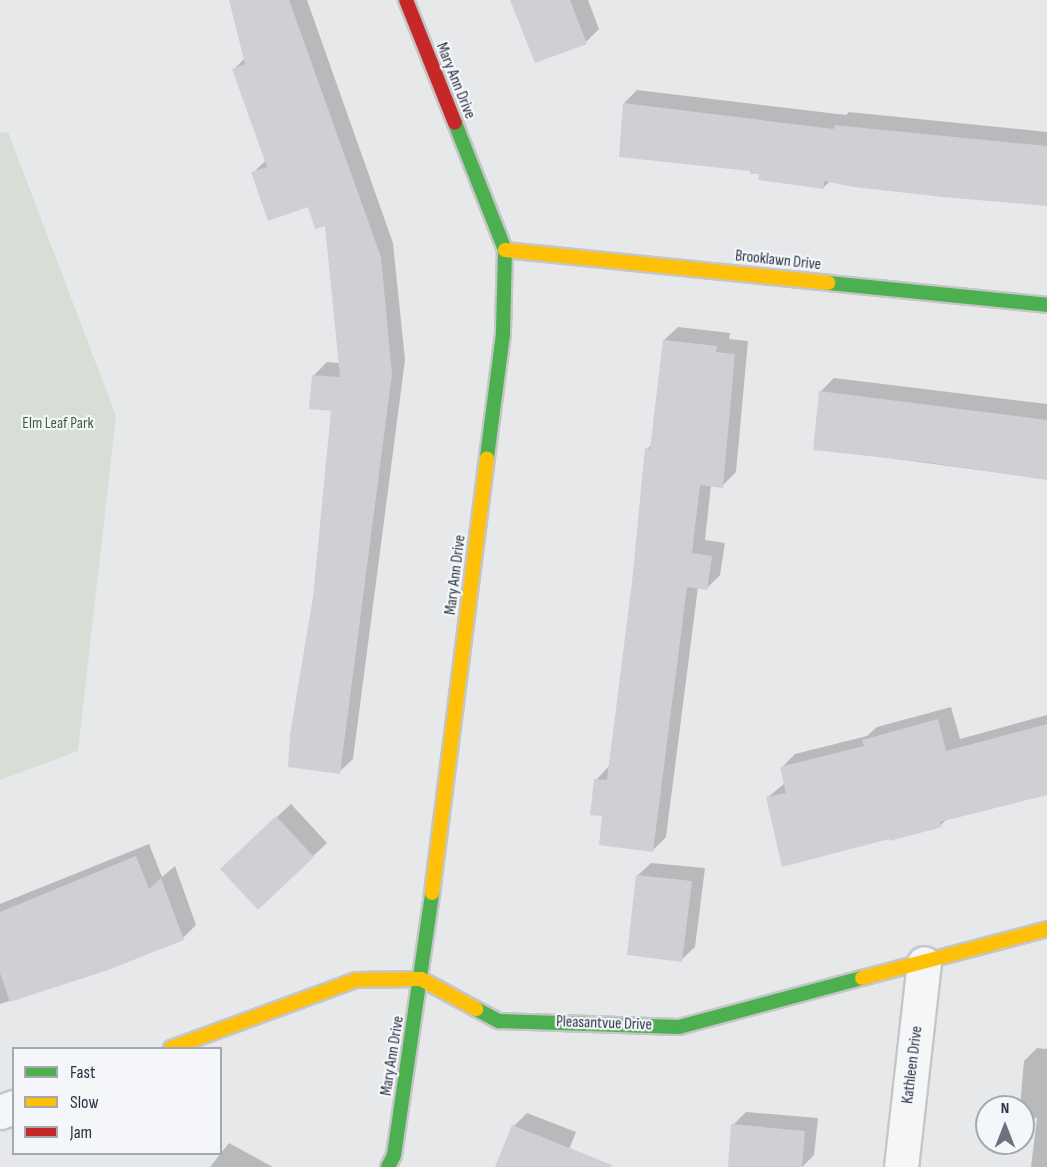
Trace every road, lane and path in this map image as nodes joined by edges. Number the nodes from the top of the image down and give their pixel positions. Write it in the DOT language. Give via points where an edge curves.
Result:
graph roads {
  1 [pos="406,0"];
  2 [pos="505,250"];
  3 [pos="1047,305"];
  4 [pos="1047,929"];
  5 [pos="924,963"];
  6 [pos="421,979"];
  7 [pos="174,1047"];
  8 [pos="388,1167"];
  9 [pos="901,1167"];
  1 -- 2 [label="street, Mary Ann Drive"];
  2 -- 3 [label="street, Brooklawn Drive"];
  2 -- 6 [label="street, Mary Ann Drive" via="503,334"];
  4 -- 5 [label="street, Pleasantvue Drive"];
  5 -- 6 [label="street, Pleasantvue Drive" via="679,1027 499,1021"];
  5 -- 9 [label="street, Kathleen Drive"];
  6 -- 7 [label="street" via="356,981"];
  6 -- 8 [label="street, Mary Ann Drive" via="394,1155"];
}
